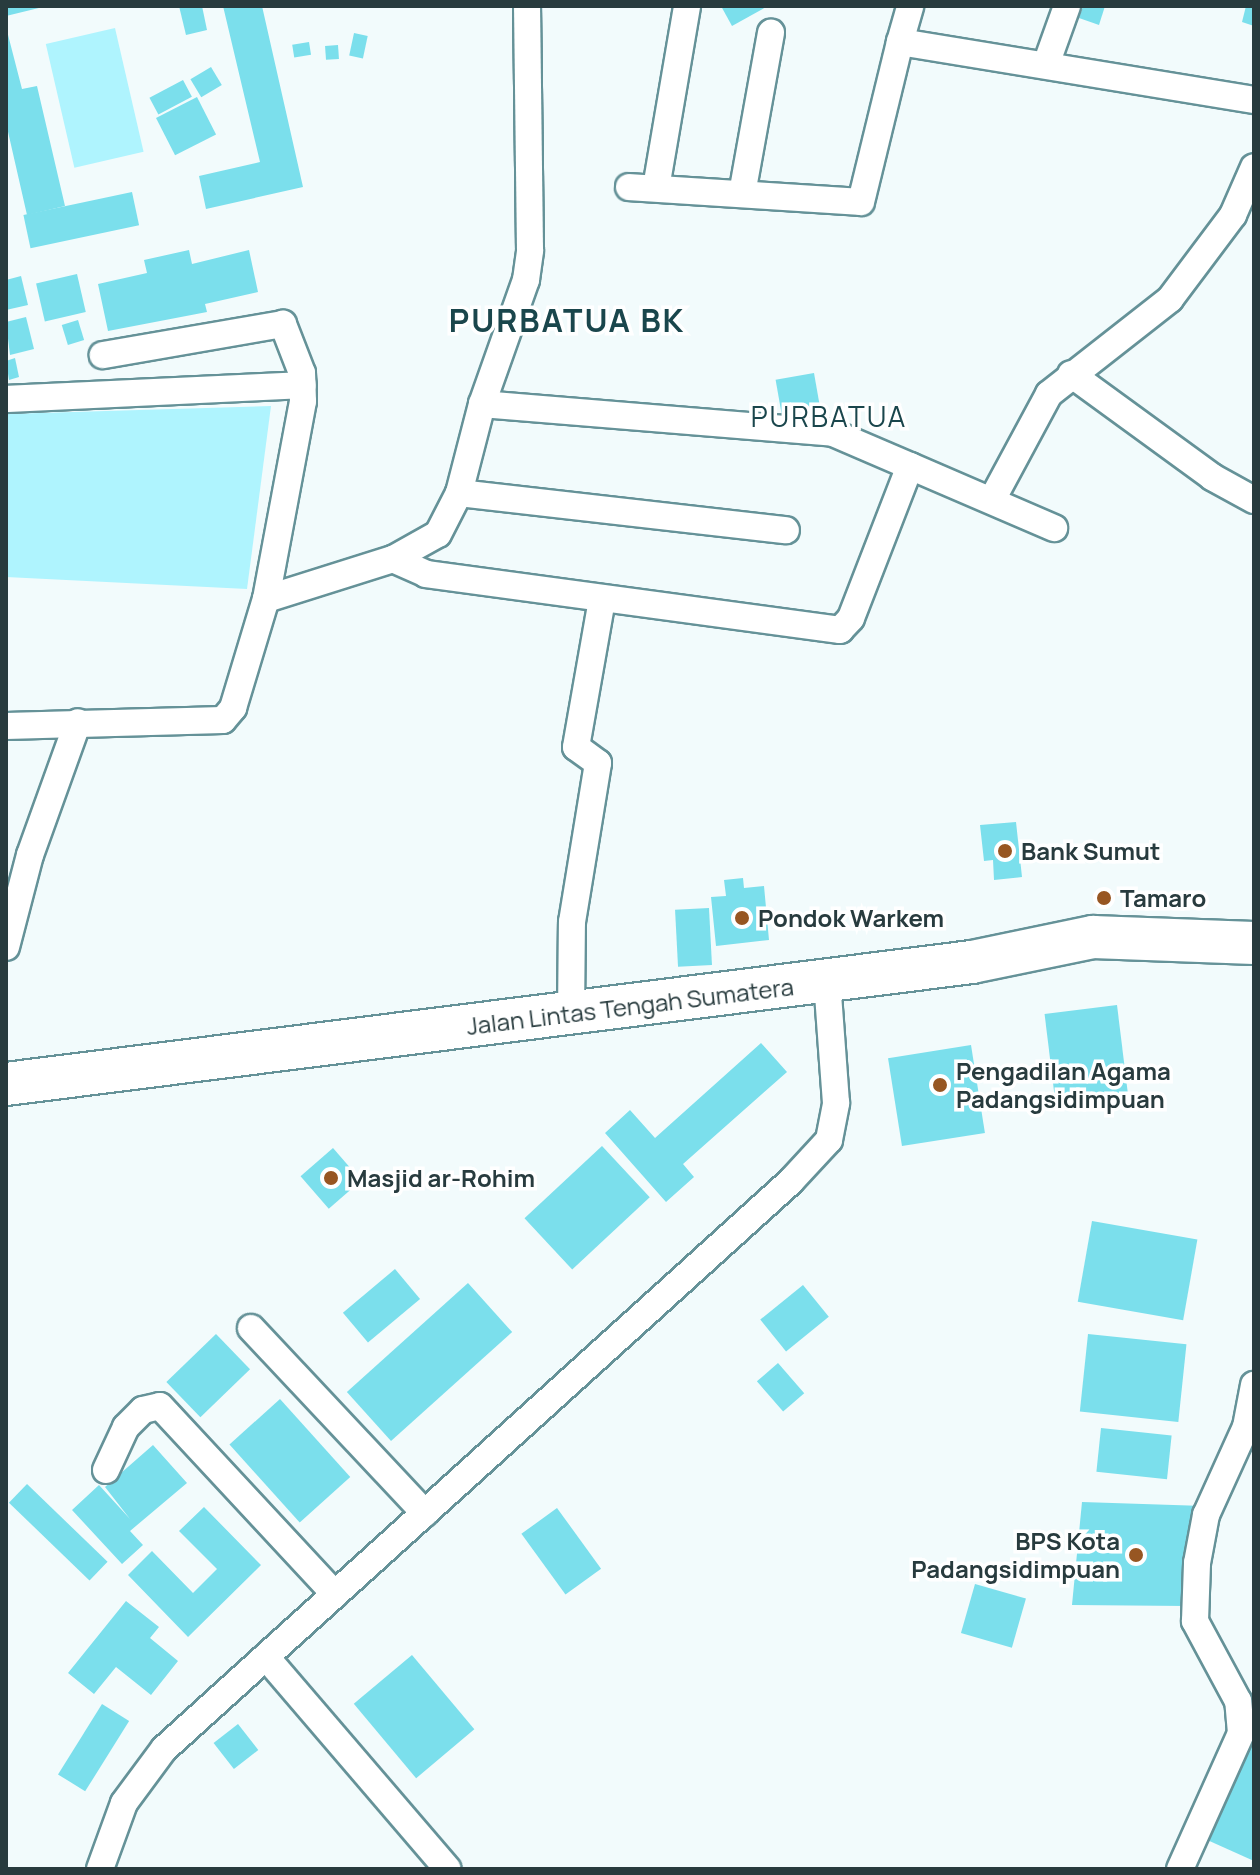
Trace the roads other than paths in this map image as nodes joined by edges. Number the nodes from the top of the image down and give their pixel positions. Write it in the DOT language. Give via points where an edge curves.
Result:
graph roads {
  1 [pos="527,6"];
  2 [pos="687,6"];
  3 [pos="910,6"];
  4 [pos="1067,6"];
  5 [pos="771,33"];
  6 [pos="900,42"];
  7 [pos="1047,62"];
  8 [pos="1254,100"];
  9 [pos="1254,167"];
  10 [pos="629,187"];
  11 [pos="656,188"];
  12 [pos="742,194"];
  13 [pos="103,355"];
  14 [pos="1071,374"];
  15 [pos="303,385"];
  16 [pos="6,399"];
  17 [pos="482,404"];
  18 [pos="910,466"];
  19 [pos="459,493"];
  20 [pos="993,498"];
  21 [pos="1254,500"];
  22 [pos="1054,528"];
  23 [pos="786,530"];
  24 [pos="393,559"];
  25 [pos="266,599"];
  26 [pos="602,599"];
  27 [pos="78,722"];
  28 [pos="6,726"];
  29 [pos="1254,943"];
  30 [pos="6,947"];
  31 [pos="827,981"];
  32 [pos="571,1013"];
  33 [pos="6,1084"];
  34 [pos="251,1328"];
  35 [pos="1254,1385"];
  36 [pos="106,1470"];
  37 [pos="425,1513"];
  38 [pos="335,1594"];
  39 [pos="266,1657"];
  40 [pos="100,1869"];
  41 [pos="448,1869"];
  42 [pos="1180,1869"];
  1 -- 17 [label="street" via="530,250 526,280"];
  2 -- 11 [label="street"];
  3 -- 6 [label="street"];
  4 -- 7 [label="street"];
  5 -- 12 [label="street"];
  6 -- 7 [label="street"];
  6 -- 12 [label="street" via="862,201"];
  7 -- 8 [label="street"];
  9 -- 14 [label="street" via="1233,215 1170,299"];
  10 -- 11 [label="street"];
  11 -- 12 [label="street"];
  13 -- 15 [label="street" via="276,321 287,330"];
  14 -- 20 [label="street" via="1034,417"];
  14 -- 21 [label="street" via="1212,477"];
  15 -- 16 [label="street"];
  15 -- 25 [label="street"];
  17 -- 18 [label="street" via="833,433"];
  17 -- 19 [label="street"];
  18 -- 20 [label="street"];
  18 -- 26 [label="street" via="851,618 840,630"];
  19 -- 23 [label="street"];
  19 -- 24 [label="street" via="438,534"];
  20 -- 22 [label="street"];
  24 -- 25 [label="street"];
  24 -- 26 [label="street" via="426,574"];
  25 -- 27 [label="street" via="233,708 223,720"];
  26 -- 32 [label="street" via="576,744 598,763 572,922"];
  27 -- 28 [label="street"];
  27 -- 30 [label="street" via="30,855"];
  29 -- 31 [label="highway, Jalan Lintas Tengah Sumatera" via="1126,934"];
  31 -- 32 [label="highway, Jalan Lintas Tengah Sumatera"];
  31 -- 37 [label="street" via="836,1103 829,1140"];
  32 -- 33 [label="highway, Jalan Lintas Tengah Sumatera"];
  34 -- 37 [label="street"];
  35 -- 42 [label="street" via="1246,1427 1206,1515 1196,1578 1195,1621 1238,1701 1241,1733"];
  36 -- 38 [label="street" via="126,1427 143,1410 160,1406"];
  37 -- 38 [label="street"];
  38 -- 39 [label="street"];
  39 -- 40 [label="street" via="164,1749 124,1803"];
  39 -- 41 [label="street"];
}
